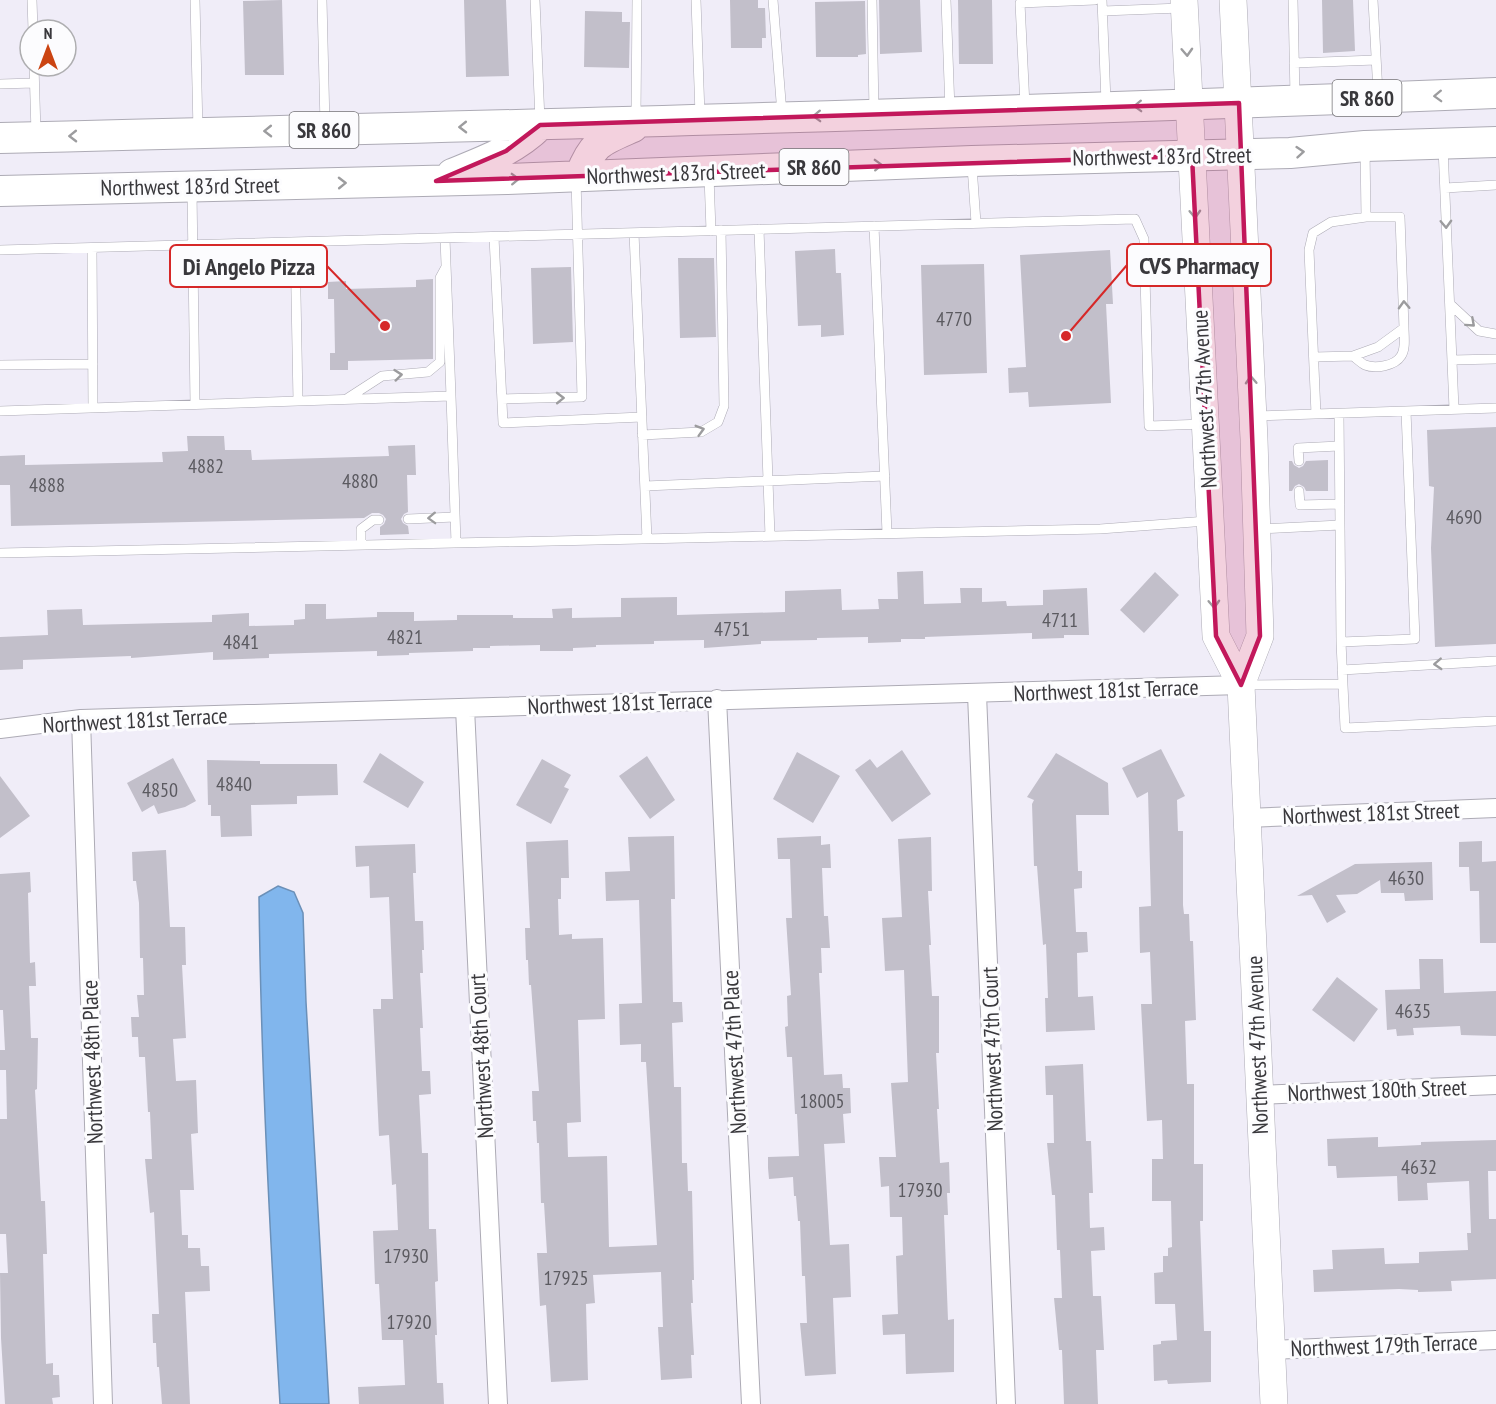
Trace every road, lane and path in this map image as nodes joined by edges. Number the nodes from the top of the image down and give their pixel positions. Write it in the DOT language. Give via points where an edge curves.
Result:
graph roads {
  1 [pos="33,0"];
  2 [pos="195,0"];
  3 [pos="322,0"];
  4 [pos="535,0"];
  5 [pos="637,0"];
  6 [pos="696,0"];
  7 [pos="772,0"];
  8 [pos="872,0"];
  9 [pos="946,0"];
  10 [pos="1095,0"];
  11 [pos="1102,0"];
  12 [pos="1233,0"];
  13 [pos="1293,0"];
  14 [pos="1373,0"];
  15 [pos="1184,4"];
  16 [pos="1103,11"];
  17 [pos="33,18"];
  18 [pos="1377,60"];
  19 [pos="1294,63"];
  20 [pos="34,78"];
  21 [pos="34,83"];
  22 [pos="0,84"];
  23 [pos="1496,93"];
  24 [pos="1378,98"];
  25 [pos="1295,101"];
  26 [pos="1239,103"];
  27 [pos="1189,105"];
  28 [pos="1107,108"];
  29 [pos="1025,110"];
  30 [pos="950,112"];
  31 [pos="874,115"];
  32 [pos="782,117"];
  33 [pos="700,120"];
  34 [pos="642,122"];
  35 [pos="540,125"];
  36 [pos="326,130"];
  37 [pos="198,133"];
  38 [pos="36,137"];
  39 [pos="0,138"];
  40 [pos="1496,142"];
  41 [pos="1443,144"];
  42 [pos="1365,146"];
  43 [pos="1241,154"];
  44 [pos="1192,156"];
  45 [pos="972,161"];
  46 [pos="709,171"];
  47 [pos="578,177"];
  48 [pos="436,181"];
  49 [pos="1496,185"];
  50 [pos="192,187"];
  51 [pos="1445,188"];
  52 [pos="0,191"];
  53 [pos="1366,217"];
  54 [pos="976,223"];
  55 [pos="874,226"];
  56 [pos="759,229"];
  57 [pos="716,231"];
  58 [pos="634,233"];
  59 [pos="578,235"];
  60 [pos="495,237"];
  61 [pos="445,238"];
  62 [pos="295,242"];
  63 [pos="193,245"];
  64 [pos="92,248"];
  65 [pos="0,250"];
  66 [pos="446,267"];
  67 [pos="1450,304"];
  68 [pos="1404,328"];
  69 [pos="1496,334"];
  70 [pos="1353,356"];
  71 [pos="1314,357"];
  72 [pos="1496,359"];
  73 [pos="1452,360"];
  74 [pos="93,364"];
  75 [pos="0,365"];
  76 [pos="451,396"];
  77 [pos="346,399"];
  78 [pos="502,399"];
  79 [pos="298,401"];
  80 [pos="195,404"];
  81 [pos="93,408"];
  82 [pos="1496,408"];
  83 [pos="1454,409"];
  84 [pos="0,411"];
  85 [pos="1406,411"];
  86 [pos="1316,414"];
  87 [pos="1339,414"];
  88 [pos="1253,416"];
  89 [pos="642,417"];
  90 [pos="1204,424"];
  91 [pos="642,435"];
  92 [pos="1340,446"];
  93 [pos="1299,461"];
  94 [pos="885,476"];
  95 [pos="768,481"];
  96 [pos="645,486"];
  97 [pos="1299,491"];
  98 [pos="1340,504"];
  99 [pos="455,517"];
  100 [pos="408,519"];
  101 [pos="379,520"];
  102 [pos="1210,520"];
  103 [pos="1340,525"];
  104 [pos="1256,529"];
  105 [pos="887,533"];
  106 [pos="770,536"];
  107 [pos="647,539"];
  108 [pos="456,543"];
  109 [pos="361,545"];
  110 [pos="0,553"];
  111 [pos="1341,642"];
  112 [pos="1496,661"];
  113 [pos="1342,670"];
  114 [pos="1343,684"];
  115 [pos="1241,685"];
  116 [pos="977,694"];
  117 [pos="717,699"];
  118 [pos="465,708"];
  119 [pos="81,719"];
  120 [pos="1496,721"];
  121 [pos="0,729"];
  122 [pos="1496,808"];
  123 [pos="1247,818"];
  124 [pos="1496,1085"];
  125 [pos="1259,1095"];
  126 [pos="1496,1340"];
  127 [pos="1271,1350"];
  128 [pos="103,1404"];
  129 [pos="498,1404"];
  130 [pos="751,1404"];
  131 [pos="1006,1404"];
  132 [pos="1274,1404"];
  1 -- 17 [label="lane"];
  2 -- 37 [label="lane"];
  3 -- 36 [label="lane"];
  4 -- 35 [label="lane"];
  5 -- 34 [label="lane"];
  6 -- 33 [label="lane"];
  7 -- 32 [label="lane"];
  8 -- 31 [label="lane"];
  9 -- 30 [label="lane"];
  10 -- 29 [label="lane" via="1020,3"];
  11 -- 16 [label="lane"];
  12 -- 26 [label="main road, Northwest 47th Avenue"];
  13 -- 19 [label="lane"];
  14 -- 18 [label="lane"];
  15 -- 16 [label="lane"];
  15 -- 27 [label="main road, Northwest 47th Avenue, one-way"];
  16 -- 28 [label="lane"];
  18 -- 19 [label="lane"];
  18 -- 24 [label="lane"];
  19 -- 25 [label="lane"];
  20 -- 21 [label="lane"];
  21 -- 22 [label="lane"];
  21 -- 38 [label="lane"];
  23 -- 24 [label="main road, SR 860, one-way"];
  24 -- 25 [label="main road, SR 860"];
  25 -- 26 [label="main road, SR 860"];
  26 -- 27 [label="main road, SR 860"];
  26 -- 43 [label="main road, Northwest 47th Avenue"];
  27 -- 28 [label="main road, SR 860, one-way"];
  27 -- 44 [label="main road, Northwest 47th Avenue"];
  28 -- 29 [label="main road, SR 860"];
  29 -- 30 [label="main road, SR 860"];
  30 -- 31 [label="main road, SR 860"];
  31 -- 32 [label="main road, SR 860, one-way"];
  32 -- 33 [label="main road, SR 860"];
  33 -- 34 [label="main road, SR 860"];
  34 -- 35 [label="main road, SR 860"];
  34 -- 47 [label="main road" via="602,140 588,155"];
  35 -- 36 [label="main road, SR 860, one-way"];
  35 -- 48 [label="main road" via="506,151"];
  36 -- 37 [label="main road, SR 860, one-way"];
  37 -- 38 [label="main road, SR 860, one-way"];
  38 -- 39 [label="main road, SR 860"];
  40 -- 41 [label="main road, Northwest 183rd Street / SR 860"];
  41 -- 42 [label="main road, Northwest 183rd Street / SR 860"];
  41 -- 51 [label="lane"];
  43 -- 42 [label="main road, Northwest 183rd Street / SR 860, one-way"];
  42 -- 53 [label="lane"];
  43 -- 44 [label="main road, Northwest 183rd Street / SR 860"];
  88 -- 43 [label="main road, Northwest 47th Avenue, one-way"];
  44 -- 45 [label="main road, Northwest 183rd Street / SR 860"];
  44 -- 90 [label="main road, Northwest 47th Avenue, one-way"];
  46 -- 45 [label="main road, Northwest 183rd Street / SR 860, one-way"];
  45 -- 54 [label="lane"];
  46 -- 47 [label="main road, Northwest 183rd Street / SR 860"];
  46 -- 57 [label="lane"];
  48 -- 47 [label="main road, Northwest 183rd Street / SR 860, one-way"];
  47 -- 59 [label="lane"];
  50 -- 48 [label="main road, Northwest 183rd Street / SR 860, one-way"];
  49 -- 51 [label="lane"];
  50 -- 52 [label="main road, Northwest 183rd Street / SR 860"];
  50 -- 63 [label="lane"];
  51 -- 67 [label="lane, one-way"];
  68 -- 53 [label="lane, one-way" via="1400,217"];
  53 -- 71 [label="lane" via="1331,222 1313,233 1308,250"];
  54 -- 55 [label="lane"];
  54 -- 90 [label="lane" via="1135,219 1144,239 1149,426"];
  55 -- 56 [label="lane"];
  55 -- 94 [label="lane"];
  56 -- 57 [label="lane"];
  56 -- 95 [label="lane"];
  57 -- 58 [label="lane"];
  91 -- 57 [label="lane, one-way" via="701,432 718,422 724,406"];
  58 -- 59 [label="lane"];
  58 -- 89 [label="lane"];
  59 -- 60 [label="lane"];
  78 -- 59 [label="lane, one-way" via="582,397"];
  60 -- 61 [label="lane"];
  60 -- 78 [label="lane"];
  61 -- 62 [label="lane"];
  61 -- 66 [label="lane"];
  62 -- 63 [label="lane"];
  62 -- 79 [label="lane"];
  63 -- 64 [label="lane"];
  63 -- 80 [label="lane"];
  64 -- 65 [label="lane"];
  64 -- 74 [label="lane"];
  66 -- 76 [label="lane"];
  77 -- 66 [label="lane, one-way" via="382,376 428,372 440,362 440,278"];
  67 -- 69 [label="lane, one-way" via="1479,331"];
  67 -- 73 [label="lane"];
  68 -- 70 [label="lane" via="1378,347"];
  68 -- 70 [label="lane" via="1404,347 1395,362 1366,366"];
  70 -- 71 [label="lane"];
  71 -- 86 [label="lane"];
  72 -- 73 [label="lane"];
  73 -- 83 [label="lane"];
  74 -- 75 [label="lane"];
  74 -- 81 [label="lane"];
  76 -- 77 [label="lane"];
  76 -- 99 [label="lane"];
  77 -- 79 [label="lane"];
  78 -- 89 [label="lane" via="503,423"];
  79 -- 80 [label="lane"];
  80 -- 81 [label="lane"];
  81 -- 84 [label="lane"];
  82 -- 83 [label="lane"];
  83 -- 85 [label="lane"];
  85 -- 87 [label="lane"];
  85 -- 111 [label="lane" via="1415,639"];
  86 -- 87 [label="lane"];
  86 -- 88 [label="lane"];
  87 -- 92 [label="lane"];
  88 -- 104 [label="main road, Northwest 47th Avenue"];
  89 -- 91 [label="lane"];
  90 -- 102 [label="main road, Northwest 47th Avenue"];
  91 -- 96 [label="lane"];
  92 -- 93 [label="lane" via="1298,448"];
  92 -- 98 [label="lane"];
  94 -- 95 [label="lane"];
  94 -- 105 [label="lane"];
  95 -- 96 [label="lane"];
  95 -- 106 [label="lane"];
  96 -- 107 [label="lane"];
  97 -- 98 [label="lane" via="1300,505"];
  98 -- 103 [label="lane"];
  99 -- 100 [label="lane, one-way"];
  99 -- 108 [label="lane"];
  101 -- 109 [label="lane" via="361,529"];
  102 -- 105 [label="lane" via="1100,529"];
  102 -- 115 [label="main road, Northwest 47th Avenue, one-way" via="1216,636"];
  103 -- 104 [label="lane"];
  103 -- 111 [label="lane"];
  104 -- 115 [label="main road, Northwest 47th Avenue" via="1260,636"];
  105 -- 106 [label="lane"];
  106 -- 107 [label="lane"];
  107 -- 108 [label="lane"];
  108 -- 109 [label="lane"];
  109 -- 110 [label="lane"];
  111 -- 113 [label="lane"];
  112 -- 113 [label="lane, one-way"];
  113 -- 114 [label="lane"];
  114 -- 115 [label="lane"];
  114 -- 120 [label="lane" via="1345,728"];
  115 -- 116 [label="street, Northwest 181st Terrace"];
  115 -- 123 [label="main road, Northwest 47th Avenue"];
  116 -- 117 [label="street, Northwest 181st Terrace"];
  116 -- 131 [label="street, Northwest 47th Court"];
  117 -- 118 [label="street, Northwest 181st Terrace"];
  117 -- 130 [label="street, Northwest 47th Place"];
  118 -- 119 [label="street, Northwest 181st Terrace"];
  118 -- 129 [label="street, Northwest 48th Court"];
  119 -- 121 [label="street, Northwest 181st Terrace"];
  119 -- 128 [label="street, Northwest 48th Place"];
  122 -- 123 [label="street, Northwest 181st Street"];
  123 -- 125 [label="main road, Northwest 47th Avenue"];
  124 -- 125 [label="street, Northwest 180th Street"];
  125 -- 127 [label="main road, Northwest 47th Avenue"];
  126 -- 127 [label="street, Northwest 179th Terrace"];
  127 -- 132 [label="main road, Northwest 47th Avenue"];
}
